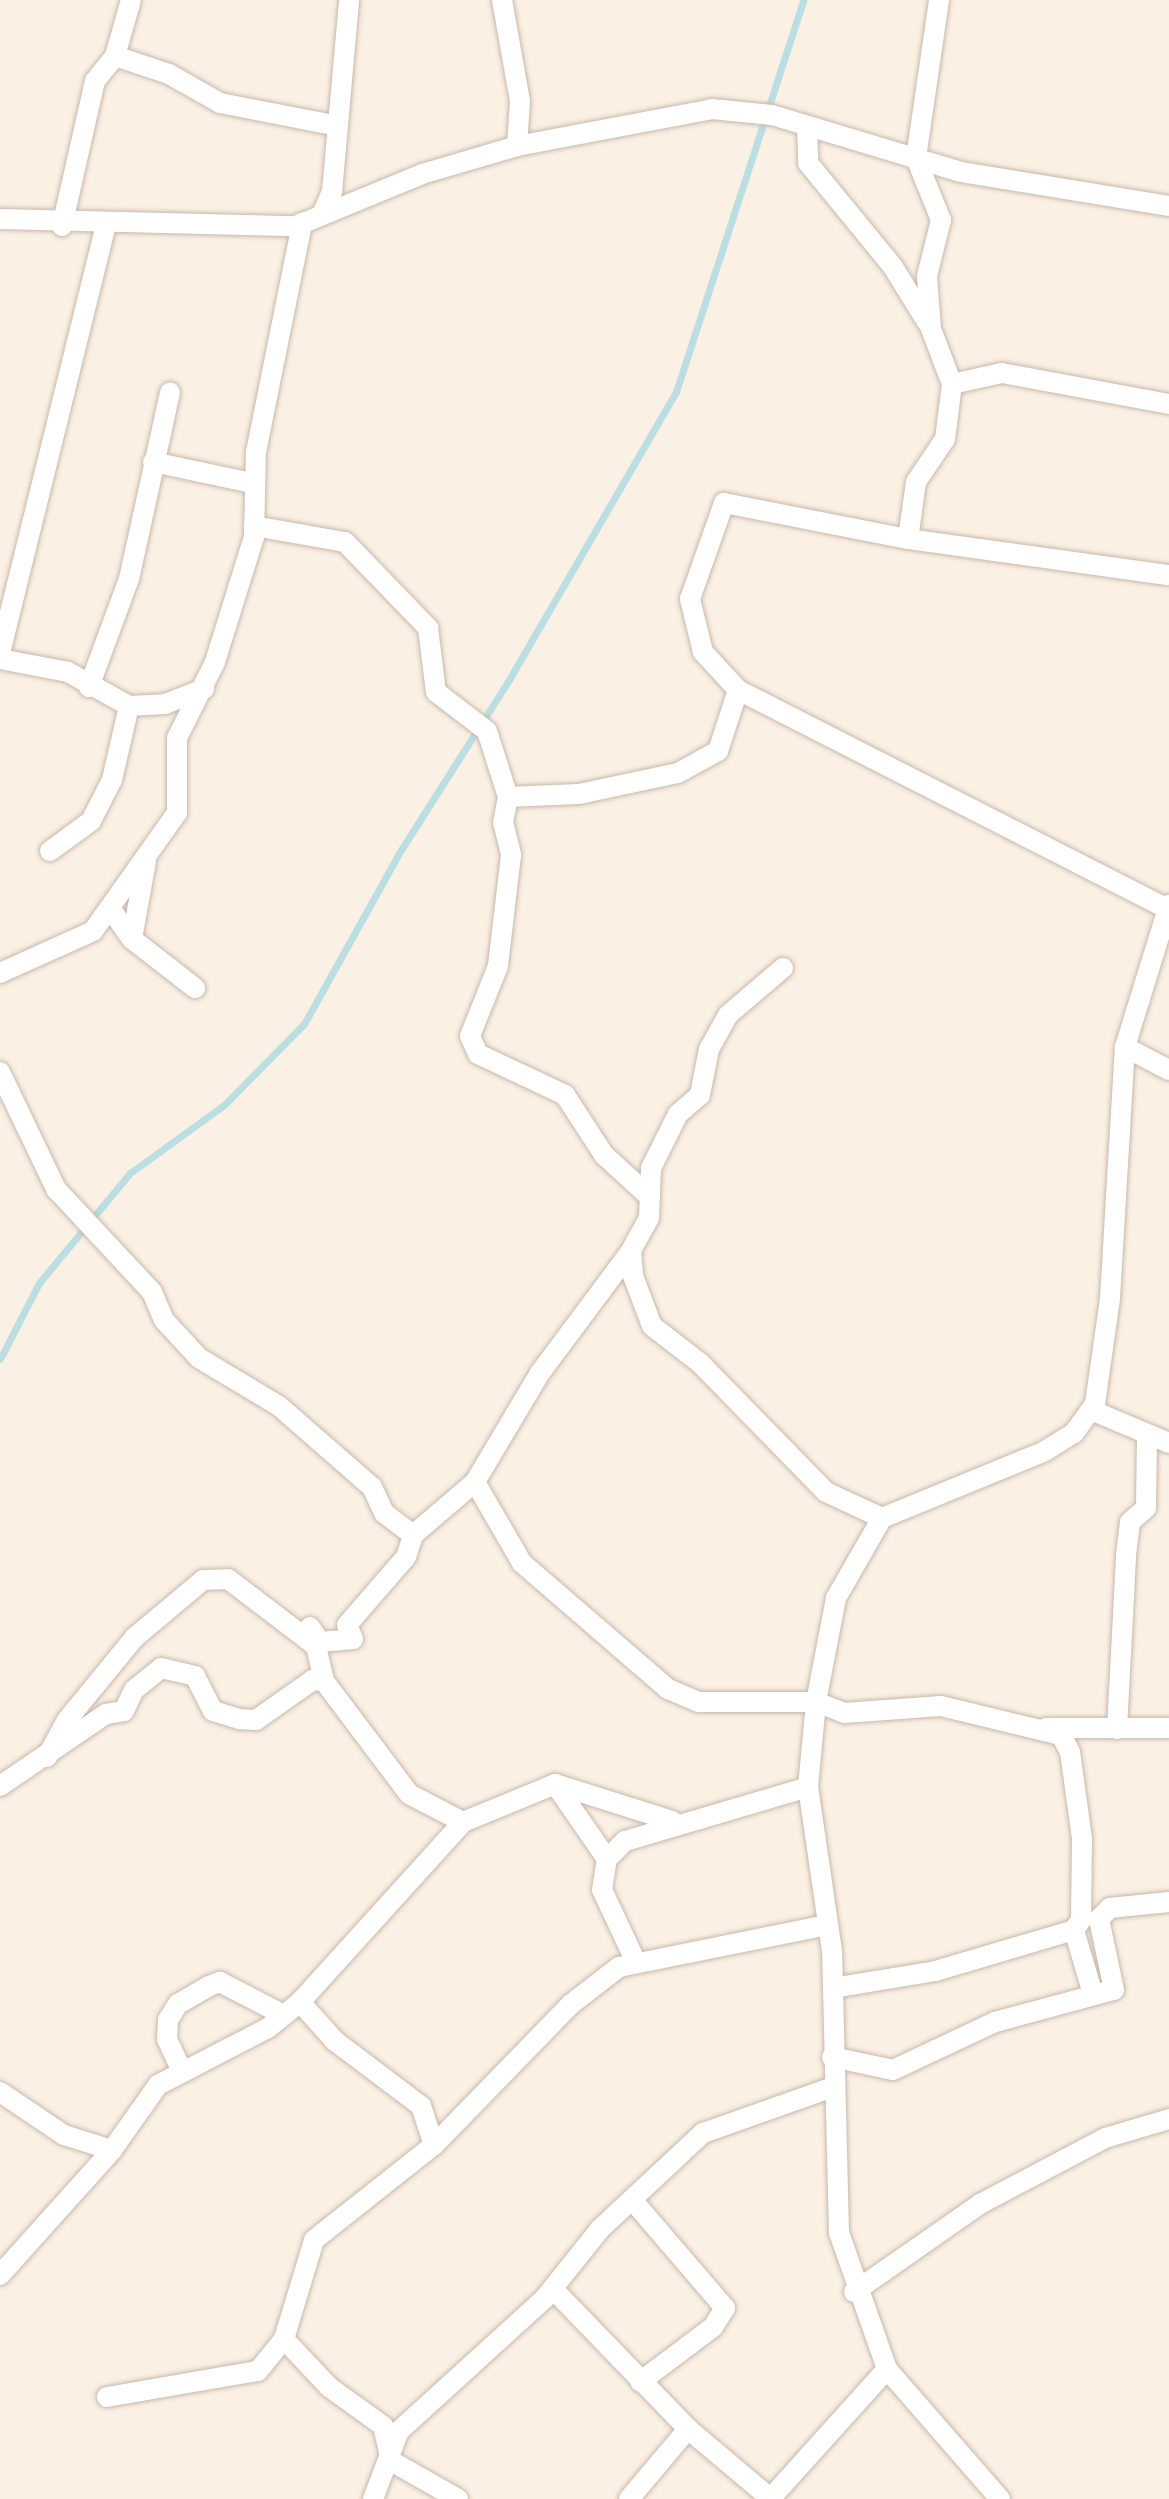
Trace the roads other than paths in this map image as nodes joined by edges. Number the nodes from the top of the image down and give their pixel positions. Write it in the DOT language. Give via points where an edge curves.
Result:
graph roads {
  1 [pos="131,0"];
  2 [pos="349,0"];
  3 [pos="502,0"];
  4 [pos="939,0"];
  5 [pos="115,56"];
  6 [pos="338,126"];
  7 [pos="807,126"];
  8 [pos="517,146"];
  9 [pos="916,158"];
  10 [pos="1169,206"];
  11 [pos="322,215"];
  12 [pos="0,219"];
  13 [pos="302,223"];
  14 [pos="62,226"];
  15 [pos="106,226"];
  16 [pos="931,329"];
  17 [pos="952,384"];
  18 [pos="170,392"];
  19 [pos="1169,404"];
  20 [pos="153,462"];
  21 [pos="252,483"];
  22 [pos="254,526"];
  23 [pos="908,539"];
  24 [pos="1169,575"];
  25 [pos="0,656"];
  26 [pos="89,687"];
  27 [pos="204,689"];
  28 [pos="738,690"];
  29 [pos="129,706"];
  30 [pos="508,797"];
  31 [pos="50,851"];
  32 [pos="146,858"];
  33 [pos="1168,907"];
  34 [pos="110,908"];
  35 [pos="132,939"];
  36 [pos="783,968"];
  37 [pos="0,973"];
  38 [pos="195,988"];
  39 [pos="1125,1047"];
  40 [pos="1169,1070"];
  41 [pos="0,1074"];
  42 [pos="650,1197"];
  43 [pos="631,1251"];
  44 [pos="1091,1410"];
  45 [pos="1147,1438"];
  46 [pos="1169,1443"];
  47 [pos="475,1482"];
  48 [pos="882,1518"];
  49 [pos="413,1535"];
  50 [pos="281,1612"];
  51 [pos="324,1681"];
  52 [pos="816,1702"];
  53 [pos="1042,1728"];
  54 [pos="1169,1728"];
  55 [pos="1117,1729"];
  56 [pos="47,1757"];
  57 [pos="555,1784"];
  58 [pos="0,1786"];
  59 [pos="808,1787"];
  60 [pos="672,1821"];
  61 [pos="463,1822"];
  62 [pos="607,1859"];
  63 [pos="1169,1902"];
  64 [pos="828,1925"];
  65 [pos="1074,1930"];
  66 [pos="635,1960"];
  67 [pos="833,1988"];
  68 [pos="1093,1994"];
  69 [pos="292,2009"];
  70 [pos="832,2057"];
  71 [pos="180,2067"];
  72 [pos="833,2087"];
  73 [pos="0,2092"];
  74 [pos="1169,2119"];
  75 [pos="434,2145"];
  76 [pos="112,2150"];
  77 [pos="634,2202"];
  78 [pos="0,2275"];
  79 [pos="553,2289"];
  80 [pos="854,2292"];
  81 [pos="284,2339"];
  82 [pos="887,2369"];
  83 [pos="640,2382"];
  84 [pos="107,2397"];
  85 [pos="391,2429"];
  86 [pos="688,2429"];
  87 [pos="391,2461"];
  88 [pos="373,2499"];
  89 [pos="458,2499"];
  90 [pos="629,2499"];
  91 [pos="770,2499"];
  92 [pos="1000,2499"];
  1 -- 5 [label="street"];
  2 -- 6 [label="street"];
  3 -- 8 [label="street" via="520,101"];
  4 -- 9 [label="street"];
  5 -- 6 [label="street" via="169,74 220,103"];
  5 -- 14 [label="street" via="95,81"];
  6 -- 11 [label="street"];
  7 -- 8 [label="street" via="712,109"];
  7 -- 9 [label="street"];
  7 -- 16 [label="street" via="808,163 893,267"];
  8 -- 11 [label="street"];
  9 -- 10 [label="street"];
  9 -- 16 [label="street" via="941,220 927,276"];
  11 -- 13 [label="street"];
  12 -- 14 [label="street"];
  13 -- 15 [label="street"];
  13 -- 21 [label="street"];
  14 -- 15 [label="street"];
  15 -- 25 [label="street"];
  16 -- 17 [label="street"];
  17 -- 19 [label="street" via="1002,373"];
  17 -- 23 [label="street" via="945,439 916,482"];
  18 -- 20 [label="street"];
  20 -- 21 [label="street"];
  20 -- 26 [label="street" via="129,579"];
  21 -- 22 [label="street"];
  22 -- 27 [label="street" via="245,580"];
  22 -- 30 [label="street" via="345,542 408,601 428,628 436,692 487,731"];
  23 -- 24 [label="street"];
  23 -- 28 [label="street" via="724,503 690,599 703,652"];
  25 -- 26 [label="street" via="68,672"];
  26 -- 29 [label="street"];
  27 -- 29 [label="street"];
  27 -- 32 [label="street" via="177,738 177,813"];
  28 -- 30 [label="street" via="718,751 678,773 579,794"];
  28 -- 33 [label="street"];
  29 -- 31 [label="street" via="112,780 91,821"];
  30 -- 42 [label="street" via="503,822 511,855 498,966 470,1036 478,1054 565,1095 604,1155"];
  32 -- 34 [label="street"];
  32 -- 35 [label="street"];
  33 -- 39 [label="street"];
  34 -- 35 [label="street"];
  34 -- 37 [label="street" via="72,944"];
  35 -- 38 [label="street"];
  36 -- 42 [label="street" via="722,1026 700,1095 678,1114 651,1168"];
  39 -- 40 [label="street"];
  39 -- 44 [label="street" via="1110,1298"];
  41 -- 49 [label="street" via="56,1189 152,1292 164,1320 199,1358 279,1406 372,1487 384,1513"];
  42 -- 43 [label="street" via="649,1218"];
  43 -- 47 [label="street" via="540,1373"];
  43 -- 48 [label="street" via="652,1326 700,1363 826,1492"];
  44 -- 45 [label="street"];
  44 -- 48 [label="street" via="1074,1433 1045,1451"];
  45 -- 46 [label="street"];
  45 -- 55 [label="street" via="1146,1508 1130,1522 1126,1555"];
  47 -- 49 [label="street"];
  47 -- 52 [label="street" via="522,1563 668,1689 699,1702"];
  48 -- 52 [label="street" via="836,1598"];
  49 -- 50 [label="street" via="406,1557 347,1625 353,1639 320,1642 313,1629"];
  50 -- 51 [label="street" via="316,1646"];
  50 -- 56 [label="street" via="228,1579 203,1580 134,1638 67,1720"];
  51 -- 56 [label="street" via="313,1680 256,1720 240,1719 213,1711 195,1676 161,1668 134,1690 124,1711 106,1714"];
  51 -- 61 [label="street" via="409,1794"];
  52 -- 53 [label="street" via="864,1714 941,1706"];
  52 -- 59 [label="street"];
  53 -- 55 [label="street"];
  53 -- 65 [label="street" via="1061,1735 1070,1752 1082,1838 1081,1920"];
  54 -- 55 [label="street"];
  56 -- 58 [label="street"];
  57 -- 60 [label="street"];
  57 -- 61 [label="street"];
  57 -- 62 [label="street"];
  59 -- 60 [label="street"];
  59 -- 64 [label="street"];
  60 -- 62 [label="street" via="625,1841"];
  61 -- 69 [label="street"];
  62 -- 66 [label="street" via="602,1890"];
  63 -- 68 [label="street" via="1110,1908 1099,1919 1114,1990"];
  64 -- 66 [label="street"];
  64 -- 67 [label="street"];
  65 -- 67 [label="street" via="936,1971"];
  65 -- 68 [label="street"];
  66 -- 75 [label="street" via="570,2005"];
  67 -- 70 [label="street"];
  68 -- 70 [label="street" via="995,2022 893,2070"];
  69 -- 71 [label="street"];
  69 -- 71 [label="street" via="220,1982 209,1986 178,2004 168,2020 167,2039"];
  69 -- 75 [label="street" via="421,2106"];
  70 -- 72 [label="street"];
  71 -- 76 [label="street" via="158,2085"];
  72 -- 77 [label="street" via="703,2133"];
  72 -- 80 [label="street" via="839,2233"];
  73 -- 76 [label="street" via="64,2135"];
  74 -- 80 [label="street" via="1105,2138 980,2204"];
  75 -- 81 [label="street" via="314,2240"];
  76 -- 78 [label="street"];
  77 -- 79 [label="street" via="600,2229"];
  77 -- 83 [label="street" via="725,2308 713,2327"];
  79 -- 83 [label="street"];
  79 -- 85 [label="street"];
  80 -- 82 [label="street"];
  81 -- 84 [label="street" via="258,2371"];
  81 -- 85 [label="street" via="329,2387"];
  82 -- 91 [label="street"];
  82 -- 92 [label="street"];
  83 -- 86 [label="street"];
  85 -- 87 [label="street"];
  86 -- 90 [label="street"];
  86 -- 91 [label="street"];
  87 -- 88 [label="street"];
  87 -- 89 [label="street"];
}
